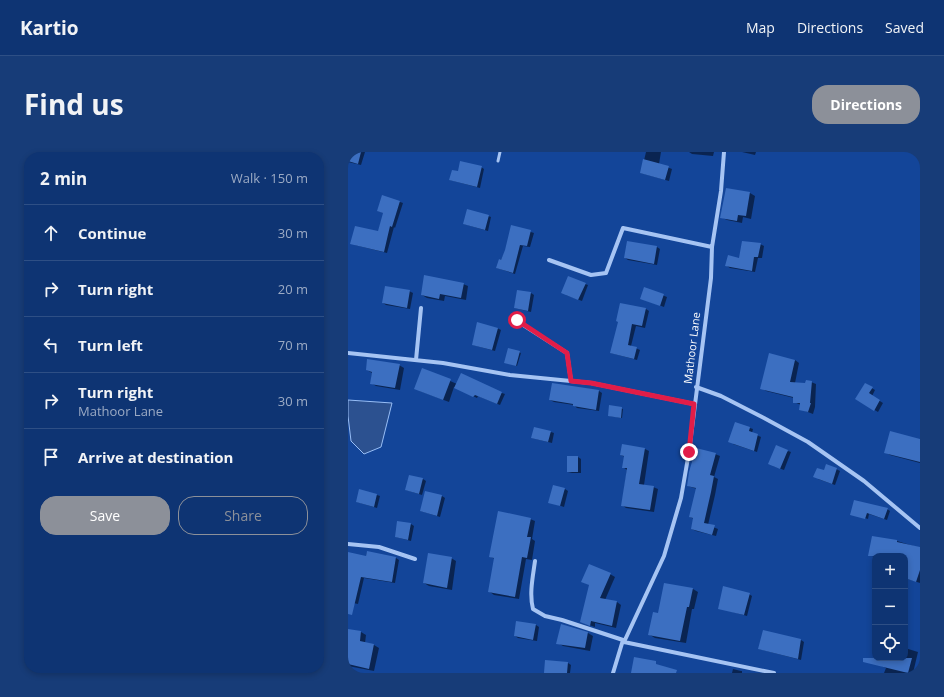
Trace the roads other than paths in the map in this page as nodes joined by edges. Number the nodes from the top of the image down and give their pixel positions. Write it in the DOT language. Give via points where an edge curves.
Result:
graph roads {
  1 [pos="500,152"];
  2 [pos="724,152"];
  3 [pos="498,161"];
  4 [pos="712,246"];
  5 [pos="549,260"];
  6 [pos="421,308"];
  7 [pos="517,320"];
  8 [pos="348,353"];
  9 [pos="416,360"];
  10 [pos="571,381"];
  11 [pos="696,387"];
  12 [pos="694,404"];
  13 [pos="920,528"];
  14 [pos="348,544"];
  15 [pos="415,559"];
  16 [pos="535,561"];
  17 [pos="624,641"];
  18 [pos="613,673"];
  19 [pos="774,673"];
  1 -- 3 [label="lane"];
  2 -- 4 [label="street, Mathoor Lane"];
  4 -- 5 [label="street" via="623,228 606,273 591,275"];
  4 -- 11 [label="street, Mathoor Lane" via="711,278"];
  6 -- 9 [label="street"];
  7 -- 10 [label="street" via="567,353"];
  8 -- 9 [label="street"];
  9 -- 10 [label="street" via="510,375"];
  10 -- 12 [label="street"];
  11 -- 12 [label="street, Mathoor Lane"];
  11 -- 13 [label="street" via="721,396 808,442 864,481"];
  12 -- 17 [label="street, Mathoor Lane" via="681,498 664,556"];
  14 -- 15 [label="street" via="379,547"];
  16 -- 17 [label="street" via="532,586 534,609 545,616"];
  17 -- 18 [label="street, Mathoor Lane"];
  17 -- 19 [label="street"];
}
